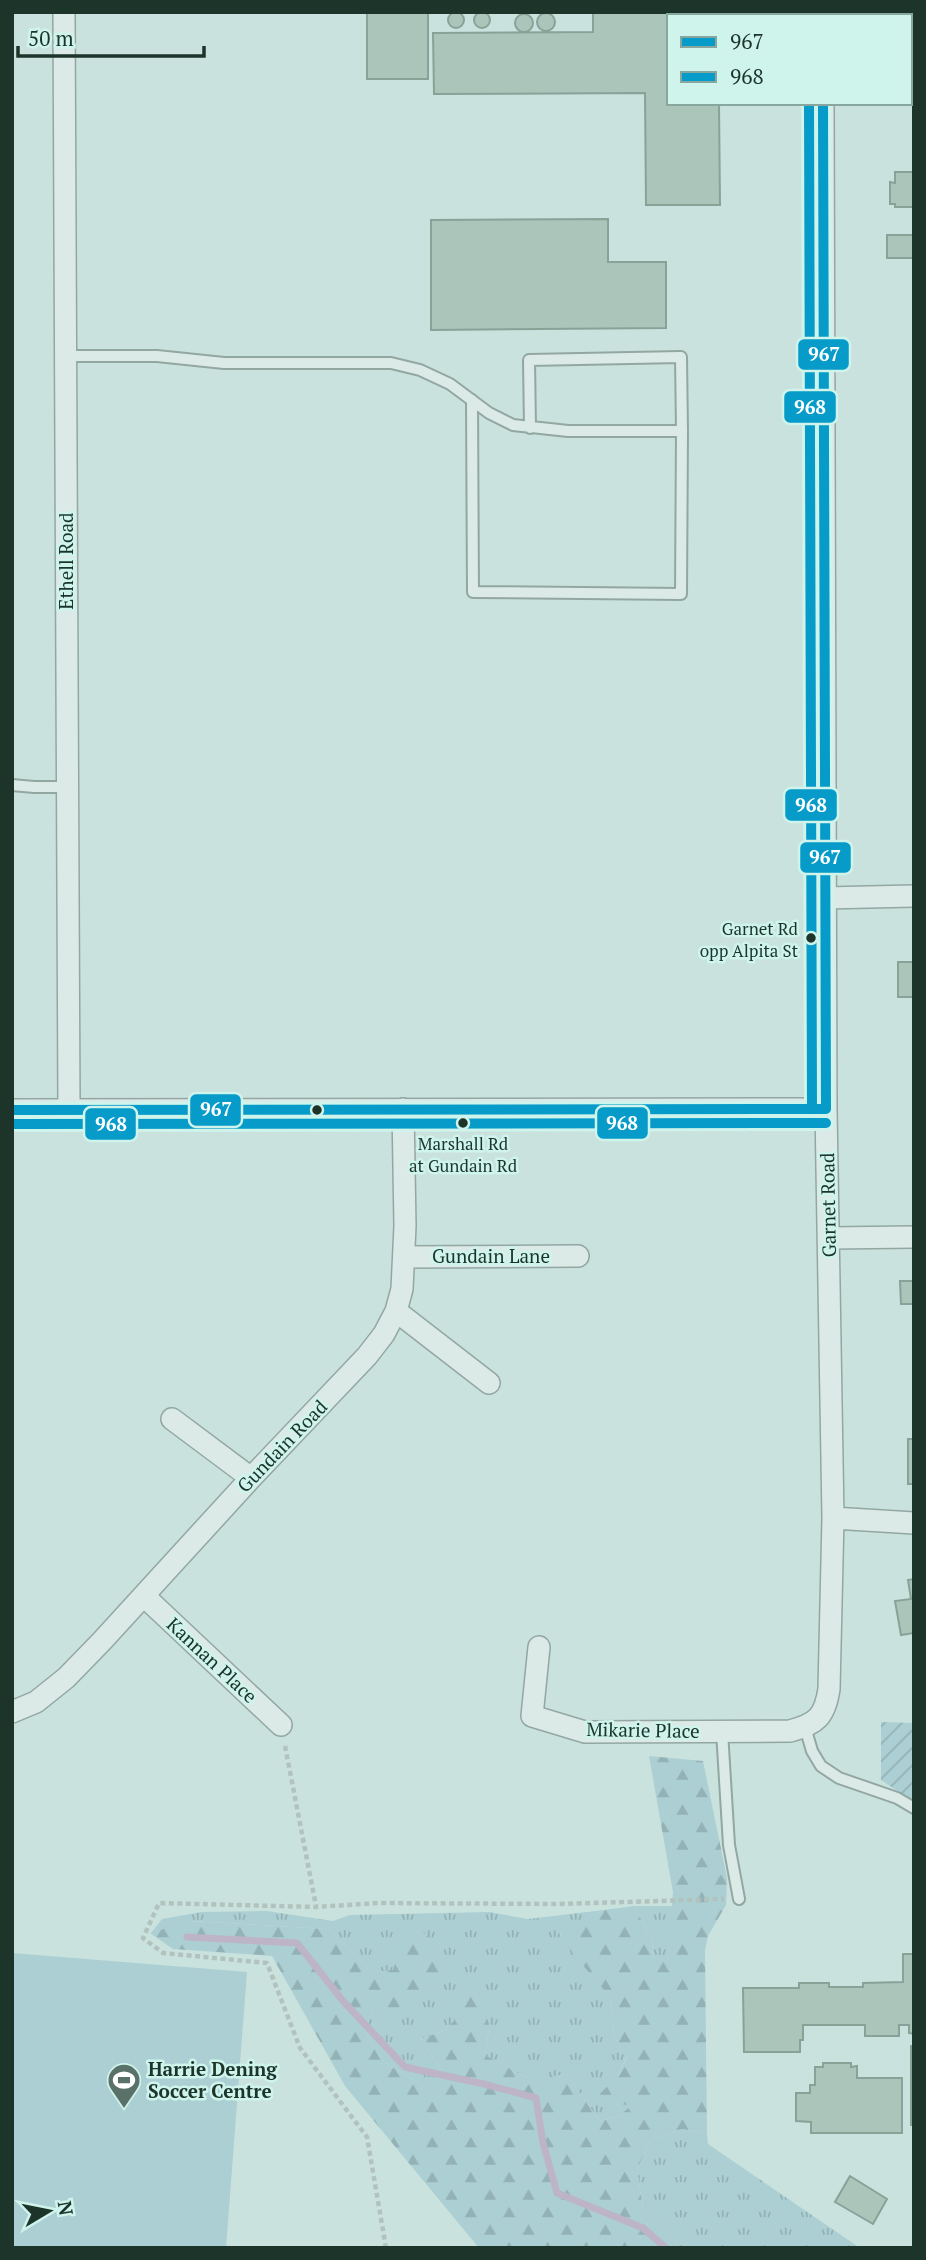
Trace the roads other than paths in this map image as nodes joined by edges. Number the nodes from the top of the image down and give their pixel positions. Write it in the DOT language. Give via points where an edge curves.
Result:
graph roads {
  1 [pos="64,12"];
  2 [pos="823,105"];
  3 [pos="65,356"];
  4 [pos="472,400"];
  5 [pos="530,428"];
  6 [pos="682,431"];
  7 [pos="12,785"];
  8 [pos="67,787"];
  9 [pos="914,896"];
  10 [pos="824,898"];
  11 [pos="69,1109"];
  12 [pos="403,1109"];
  13 [pos="826,1109"];
  14 [pos="12,1110"];
  15 [pos="914,1237"];
  16 [pos="829,1238"];
  17 [pos="578,1256"];
  18 [pos="404,1257"];
  19 [pos="396,1311"];
  20 [pos="489,1383"];
  21 [pos="172,1419"];
  22 [pos="251,1478"];
  23 [pos="833,1518"];
  24 [pos="914,1523"];
  25 [pos="144,1596"];
  26 [pos="539,1647"];
  27 [pos="12,1712"];
  28 [pos="812,1722"];
  29 [pos="281,1725"];
  30 [pos="722,1731"];
  31 [pos="914,1808"];
  32 [pos="739,1899"];
  1 -- 3 [label="street, Ethell Road"];
  2 -- 10 [label="street, Garnet Road"];
  3 -- 4 [label="lane" via="157,356 224,363 391,363 420,370"];
  3 -- 8 [label="street, Ethell Road"];
  4 -- 5 [label="lane" via="497,418"];
  4 -- 6 [label="lane" via="472,592 681,594"];
  5 -- 6 [label="lane"];
  5 -- 6 [label="lane" via="529,360 681,357"];
  7 -- 8 [label="lane"];
  8 -- 11 [label="street, Ethell Road"];
  9 -- 10 [label="street"];
  10 -- 13 [label="street, Garnet Road"];
  11 -- 12 [label="street"];
  11 -- 14 [label="street"];
  12 -- 13 [label="street"];
  12 -- 18 [label="street, Gundain Road"];
  13 -- 16 [label="street, Garnet Road"];
  15 -- 16 [label="street"];
  16 -- 23 [label="street, Garnet Road"];
  17 -- 18 [label="street, Gundain Lane"];
  18 -- 19 [label="street, Gundain Road"];
  19 -- 20 [label="street"];
  19 -- 22 [label="street, Gundain Road" via="367,1356"];
  21 -- 22 [label="street"];
  22 -- 25 [label="street, Gundain Road"];
  23 -- 24 [label="street"];
  23 -- 28 [label="street, Garnet Road" via="829,1689 826,1706"];
  25 -- 27 [label="street, Gundain Road" via="66,1678 36,1702"];
  25 -- 29 [label="street, Kannan Place"];
  26 -- 30 [label="street, Mikarie Place" via="532,1716 585,1732"];
  28 -- 30 [label="street, Mikarie Place" via="775,1732"];
  28 -- 31 [label="lane" via="812,1751 821,1766 839,1778"];
  30 -- 32 [label="lane" via="729,1845"];
}
